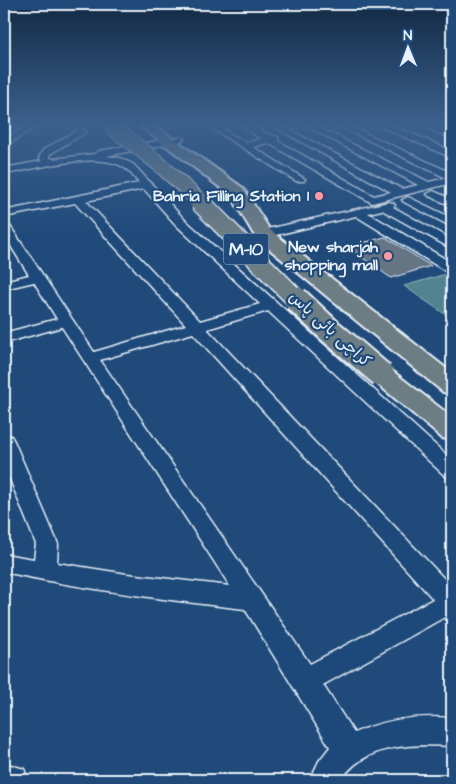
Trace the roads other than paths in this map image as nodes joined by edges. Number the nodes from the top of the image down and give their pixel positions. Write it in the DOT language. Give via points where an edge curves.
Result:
graph roads {
  1 [pos="34,162"];
  2 [pos="42,162"];
  3 [pos="119,162"];
  4 [pos="154,162"];
  5 [pos="169,162"];
  6 [pos="201,162"];
  7 [pos="270,162"];
  8 [pos="307,162"];
  9 [pos="342,162"];
  10 [pos="378,162"];
  11 [pos="417,162"];
  12 [pos="4,165"];
  13 [pos="4,171"];
  14 [pos="300,179"];
  15 [pos="452,179"];
  16 [pos="146,185"];
  17 [pos="452,189"];
  18 [pos="431,190"];
  19 [pos="405,196"];
  20 [pos="78,200"];
  21 [pos="452,203"];
  22 [pos="383,206"];
  23 [pos="358,212"];
  24 [pos="4,214"];
  25 [pos="452,223"];
  26 [pos="4,226"];
  27 [pos="268,232"];
  28 [pos="452,245"];
  29 [pos="10,246"];
  30 [pos="452,269"];
  31 [pos="38,277"];
  32 [pos="4,285"];
  33 [pos="272,305"];
  34 [pos="66,321"];
  35 [pos="197,327"];
  36 [pos="4,338"];
  37 [pos="90,358"];
  38 [pos="452,365"];
  39 [pos="387,373"];
  40 [pos="452,386"];
  41 [pos="452,431"];
  42 [pos="4,441"];
  43 [pos="452,471"];
  44 [pos="4,563"];
  45 [pos="45,572"];
  46 [pos="252,599"];
  47 [pos="451,601"];
  48 [pos="305,680"];
  49 [pos="452,732"];
  50 [pos="348,750"];
  51 [pos="4,778"];
  52 [pos="13,780"];
  53 [pos="325,780"];
  1 -- 12 [label="street"];
  2 -- 13 [label="street"];
  3 -- 16 [label="street" via="129,166"];
  4 -- 39 [label="highway, کراچی بائی پاس / M-10, bridge" via="186,188 260,264 361,359"];
  5 -- 39 [label="highway, کراچی بائی پاس / M-10" via="376,354"];
  6 -- 27 [label="highway" via="244,199 253,222"];
  7 -- 14 [label="street"];
  8 -- 19 [label="street" via="372,200"];
  9 -- 19 [label="street"];
  10 -- 18 [label="street"];
  11 -- 15 [label="street"];
  15 -- 18 [label="street"];
  16 -- 20 [label="street"];
  16 -- 33 [label="street" via="180,222"];
  17 -- 18 [label="street"];
  18 -- 19 [label="street"];
  18 -- 21 [label="street"];
  19 -- 22 [label="street"];
  19 -- 25 [label="street"];
  20 -- 24 [label="street"];
  20 -- 35 [label="street"];
  22 -- 23 [label="street"];
  22 -- 28 [label="street"];
  23 -- 27 [label="street"];
  23 -- 30 [label="street"];
  26 -- 29 [label="street"];
  27 -- 38 [label="highway"];
  27 -- 40 [label="highway"];
  29 -- 31 [label="street"];
  31 -- 32 [label="street"];
  31 -- 34 [label="street"];
  33 -- 35 [label="street"];
  33 -- 43 [label="street"];
  34 -- 36 [label="street"];
  34 -- 37 [label="street"];
  35 -- 37 [label="street"];
  35 -- 47 [label="street"];
  37 -- 46 [label="street"];
  39 -- 41 [label="highway, کراچی بائی پاس / M-10"];
  42 -- 45 [label="street" via="47,544"];
  44 -- 45 [label="street"];
  45 -- 46 [label="street"];
  46 -- 48 [label="street"];
  47 -- 48 [label="street"];
  48 -- 50 [label="street"];
  49 -- 50 [label="street" via="407,731 374,739"];
  50 -- 53 [label="street"];
  51 -- 52 [label="street"];
}
